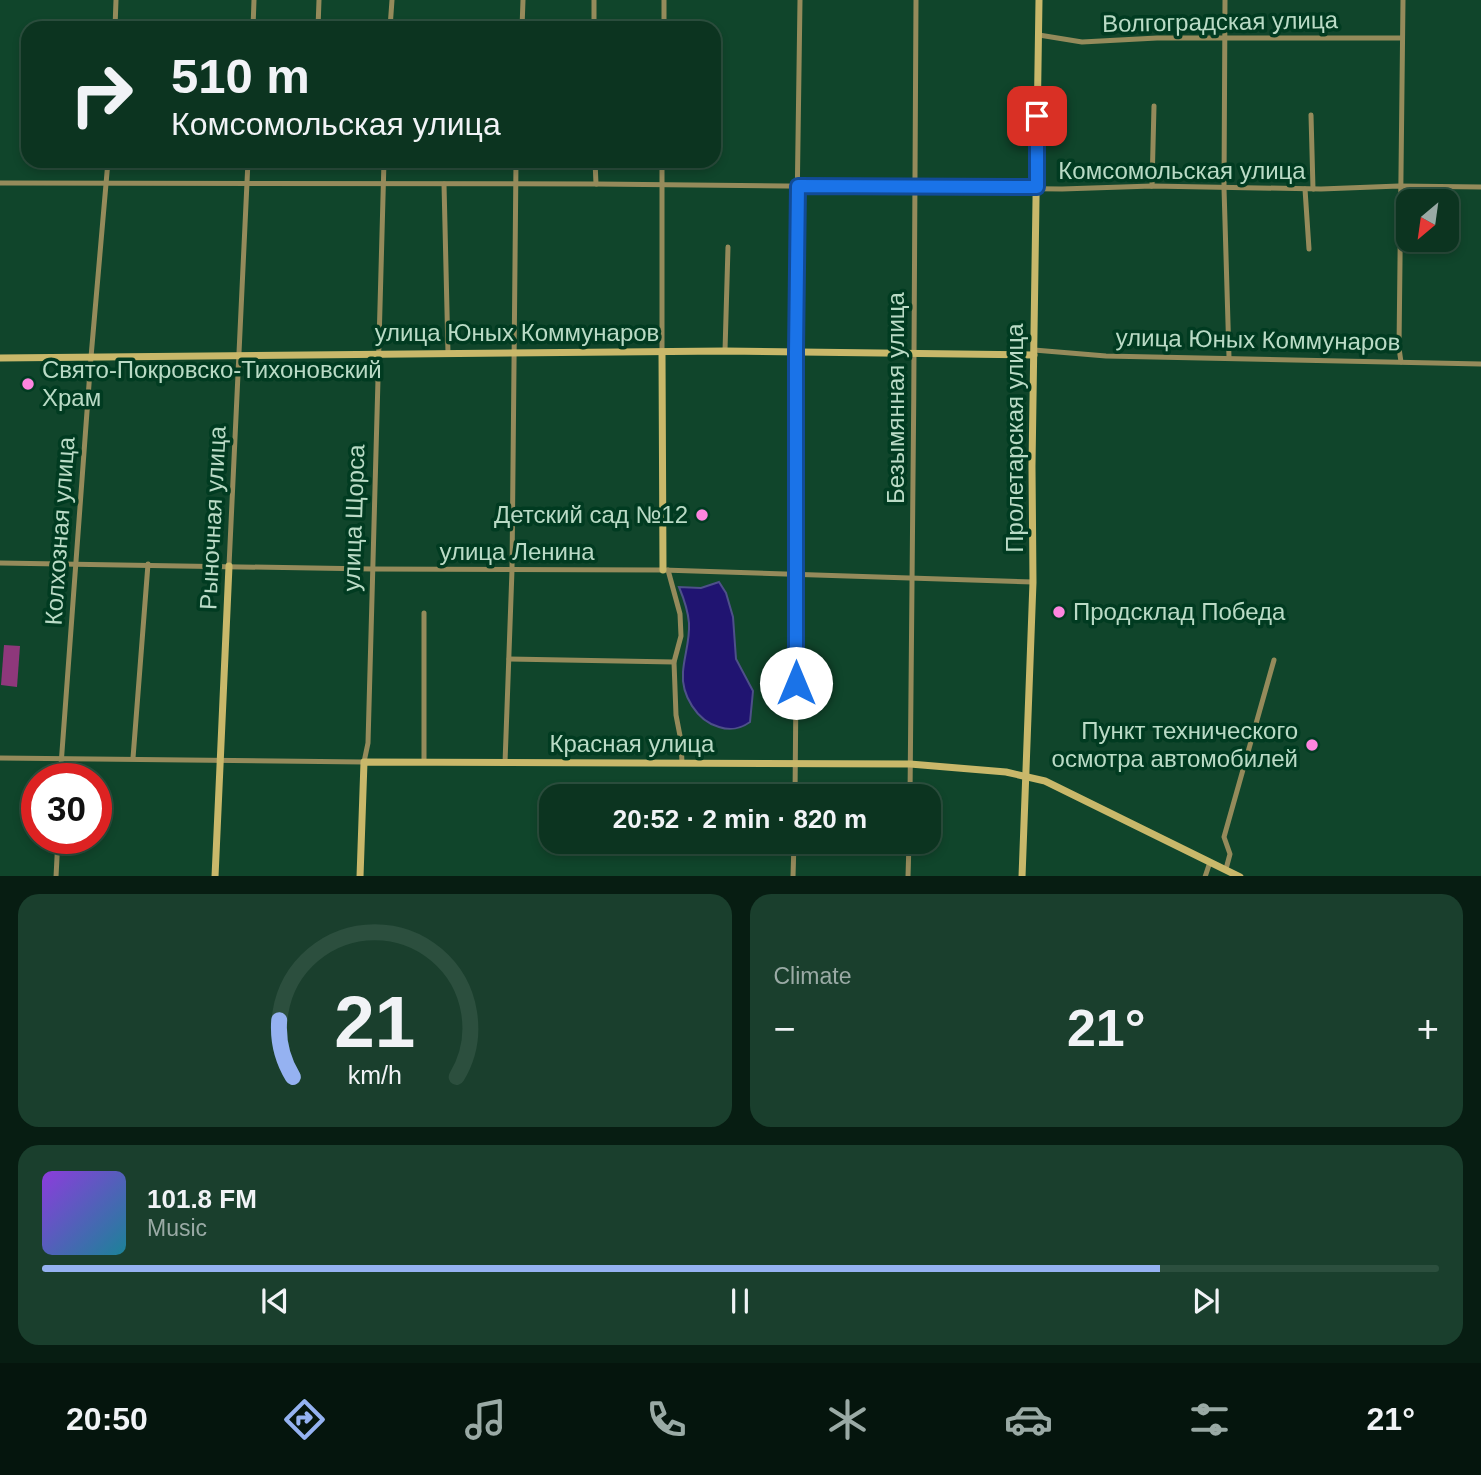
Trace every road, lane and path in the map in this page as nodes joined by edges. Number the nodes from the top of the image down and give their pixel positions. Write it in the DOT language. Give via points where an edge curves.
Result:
graph roads {
  1 [pos="116,0"];
  2 [pos="254,0"];
  3 [pos="319,0"];
  4 [pos="392,0"];
  5 [pos="523,0"];
  6 [pos="594,0"];
  7 [pos="664,0"];
  8 [pos="800,0"];
  9 [pos="916,0"];
  10 [pos="1039,0"];
  11 [pos="1225,0"];
  12 [pos="1403,0"];
  13 [pos="115,21"];
  14 [pos="253,21"];
  15 [pos="318,21"];
  16 [pos="390,21"];
  17 [pos="522,21"];
  18 [pos="594,21"];
  19 [pos="663,21"];
  20 [pos="1039,35"];
  21 [pos="1226,38"];
  22 [pos="1402,38"];
  23 [pos="1154,106"];
  24 [pos="1311,115"];
  25 [pos="107,168"];
  26 [pos="248,168"];
  27 [pos="384,168"];
  28 [pos="516,168"];
  29 [pos="595,168"];
  30 [pos="662,168"];
  31 [pos="0,183"];
  32 [pos="106,184"];
  33 [pos="247,184"];
  34 [pos="383,184"];
  35 [pos="444,184"];
  36 [pos="515,184"];
  37 [pos="596,184"];
  38 [pos="661,184"];
  39 [pos="798,186"];
  40 [pos="914,186"];
  41 [pos="1152,186"];
  42 [pos="1399,186"];
  43 [pos="1037,187"];
  44 [pos="1481,187"];
  45 [pos="1224,188"];
  46 [pos="1305,189"];
  47 [pos="1313,189"];
  48 [pos="728,247"];
  49 [pos="1309,249"];
  50 [pos="725,351"];
  51 [pos="796,351"];
  52 [pos="662,352"];
  53 [pos="379,353"];
  54 [pos="448,353"];
  55 [pos="514,353"];
  56 [pos="912,353"];
  57 [pos="1034,353"];
  58 [pos="239,356"];
  59 [pos="90,357"];
  60 [pos="1229,357"];
  61 [pos="0,358"];
  62 [pos="1401,362"];
  63 [pos="1481,364"];
  64 [pos="0,563"];
  65 [pos="76,563"];
  66 [pos="148,565"];
  67 [pos="229,566"];
  68 [pos="372,569"];
  69 [pos="512,570"];
  70 [pos="666,570"];
  71 [pos="797,576"];
  72 [pos="914,578"];
  73 [pos="1033,582"];
  74 [pos="424,613"];
  75 [pos="509,659"];
  76 [pos="1274,660"];
  77 [pos="674,662"];
  78 [pos="0,758"];
  79 [pos="61,758"];
  80 [pos="133,758"];
  81 [pos="221,758"];
  82 [pos="364,762"];
  83 [pos="424,762"];
  84 [pos="61,763"];
  85 [pos="505,763"];
  86 [pos="682,763"];
  87 [pos="796,763"];
  88 [pos="910,764"];
  89 [pos="1027,775"];
  90 [pos="795,784"];
  91 [pos="910,784"];
  92 [pos="57,854"];
  93 [pos="794,854"];
  94 [pos="909,854"];
  95 [pos="1210,862"];
  96 [pos="1226,869"];
  97 [pos="56,876"];
  98 [pos="215,876"];
  99 [pos="360,876"];
  100 [pos="793,876"];
  101 [pos="908,876"];
  102 [pos="1022,876"];
  103 [pos="1205,876"];
  104 [pos="1238,876"];
  1 -- 13 [label="street"];
  2 -- 14 [label="street"];
  3 -- 15 [label="street"];
  4 -- 16 [label="street"];
  5 -- 17 [label="street"];
  6 -- 18 [label="street"];
  7 -- 19 [label="street"];
  8 -- 39 [label="street"];
  9 -- 40 [label="street, Безымянная улица"];
  10 -- 20 [label="street, Пролетарская улица"];
  11 -- 21 [label="street"];
  12 -- 22 [label="street"];
  20 -- 21 [label="street, Волгоградская улица" via="1082,42"];
  20 -- 43 [label="street, Пролетарская улица"];
  21 -- 22 [label="street, Волгоградская улица"];
  21 -- 45 [label="street"];
  22 -- 42 [label="street"];
  23 -- 41 [label="street"];
  24 -- 47 [label="street"];
  25 -- 32 [label="street, Колхозная улица"];
  26 -- 33 [label="street, Рыночная улица"];
  27 -- 34 [label="street, улица Щорса"];
  28 -- 36 [label="street"];
  29 -- 37 [label="street"];
  30 -- 38 [label="street"];
  31 -- 32 [label="street, Комсомольская улица"];
  32 -- 33 [label="street, Комсомольская улица"];
  32 -- 59 [label="street, Колхозная улица"];
  33 -- 34 [label="street, Комсомольская улица"];
  33 -- 58 [label="street, Рыночная улица"];
  34 -- 35 [label="street, Комсомольская улица"];
  34 -- 53 [label="street, улица Щорса"];
  35 -- 36 [label="street, Комсомольская улица"];
  35 -- 54 [label="street"];
  36 -- 37 [label="street, Комсомольская улица"];
  36 -- 55 [label="street"];
  37 -- 38 [label="street, Комсомольская улица"];
  38 -- 39 [label="street, Комсомольская улица"];
  38 -- 52 [label="street"];
  39 -- 40 [label="street, Комсомольская улица"];
  39 -- 51 [label="street"];
  40 -- 43 [label="street, Комсомольская улица"];
  40 -- 56 [label="street, Безымянная улица"];
  41 -- 43 [label="street, Комсомольская улица"];
  41 -- 45 [label="street, Комсомольская улица"];
  42 -- 44 [label="street, Комсомольская улица"];
  42 -- 47 [label="street, Комсомольская улица"];
  42 -- 62 [label="street"];
  43 -- 57 [label="street, Пролетарская улица"];
  45 -- 46 [label="street, Комсомольская улица"];
  45 -- 60 [label="street"];
  46 -- 47 [label="street, Комсомольская улица"];
  46 -- 49 [label="street"];
  48 -- 50 [label="street"];
  50 -- 51 [label="street, улица Юных Коммунаров"];
  50 -- 52 [label="street, улица Юных Коммунаров"];
  51 -- 56 [label="street, улица Юных Коммунаров"];
  51 -- 71 [label="street"];
  52 -- 55 [label="street, улица Юных Коммунаров"];
  52 -- 70 [label="street"];
  53 -- 54 [label="street, улица Юных Коммунаров"];
  53 -- 58 [label="street, улица Юных Коммунаров"];
  53 -- 68 [label="street, улица Щорса"];
  54 -- 55 [label="street, улица Юных Коммунаров"];
  55 -- 69 [label="street"];
  56 -- 57 [label="street, улица Юных Коммунаров"];
  56 -- 72 [label="street, Безымянная улица"];
  57 -- 60 [label="street, улица Юных Коммунаров"];
  57 -- 73 [label="street, Пролетарская улица"];
  58 -- 59 [label="street, улица Юных Коммунаров"];
  58 -- 67 [label="street, Рыночная улица"];
  59 -- 61 [label="street, улица Юных Коммунаров"];
  59 -- 65 [label="street, Колхозная улица"];
  60 -- 62 [label="street, улица Юных Коммунаров"];
  62 -- 63 [label="street, улица Юных Коммунаров"];
  64 -- 65 [label="street, улица Ленина"];
  65 -- 66 [label="street, улица Ленина"];
  65 -- 79 [label="street, Колхозная улица"];
  66 -- 67 [label="street, улица Ленина"];
  66 -- 80 [label="street"];
  67 -- 68 [label="street, улица Ленина"];
  67 -- 81 [label="street, Рыночная улица"];
  68 -- 69 [label="street, улица Ленина"];
  68 -- 82 [label="street, улица Щорса"];
  69 -- 70 [label="street, улица Ленина"];
  69 -- 75 [label="street"];
  70 -- 71 [label="street, улица Ленина"];
  70 -- 77 [label="street" via="680,614 681,636"];
  71 -- 72 [label="street, улица Ленина"];
  71 -- 87 [label="street"];
  72 -- 73 [label="street, улица Ленина"];
  72 -- 88 [label="street, Безымянная улица"];
  73 -- 89 [label="street, Пролетарская улица"];
  74 -- 83 [label="street"];
  75 -- 77 [label="street"];
  75 -- 85 [label="street"];
  76 -- 96 [label="street" via="1224,837 1230,854"];
  77 -- 86 [label="street"];
  78 -- 79 [label="street, Красная улица"];
  79 -- 80 [label="street, Красная улица"];
  79 -- 84 [label="street, Колхозная улица"];
  80 -- 81 [label="street, Красная улица"];
  81 -- 82 [label="street, Красная улица"];
  81 -- 98 [label="street, Рыночная улица"];
  82 -- 83 [label="street, Красная улица"];
  82 -- 99 [label="street, улица Щорса"];
  83 -- 85 [label="street, Красная улица"];
  85 -- 86 [label="street, Красная улица"];
  86 -- 87 [label="street, Красная улица"];
  87 -- 88 [label="street, Красная улица"];
  87 -- 90 [label="street"];
  88 -- 89 [label="street, Красная улица"];
  88 -- 91 [label="street, Безымянная улица"];
  89 -- 95 [label="street, Красная улица"];
  89 -- 102 [label="street, Пролетарская улица"];
  92 -- 97 [label="street"];
  93 -- 100 [label="street"];
  94 -- 101 [label="street"];
  95 -- 96 [label="street, Красная улица"];
  95 -- 103 [label="street"];
  96 -- 104 [label="street, Красная улица"];
}
